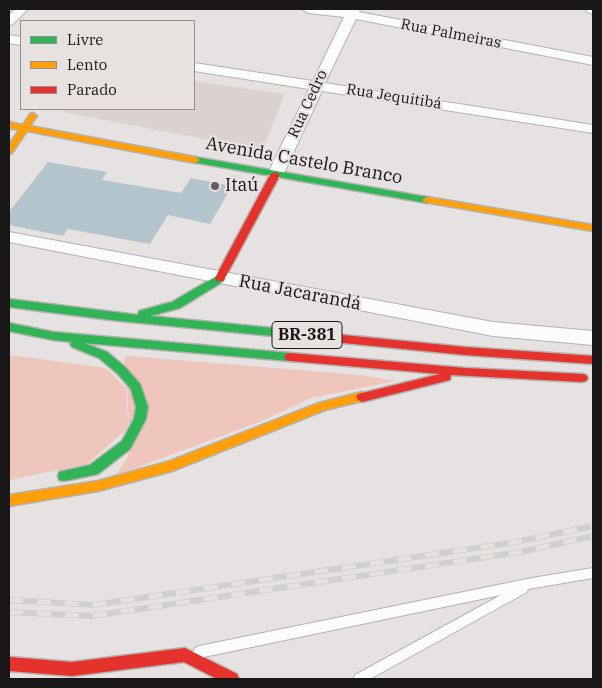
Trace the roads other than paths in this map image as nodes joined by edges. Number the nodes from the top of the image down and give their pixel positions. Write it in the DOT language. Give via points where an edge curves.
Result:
graph roads {
  1 [pos="22,9"];
  2 [pos="308,9"];
  3 [pos="353,12"];
  4 [pos="9,20"];
  5 [pos="593,61"];
  6 [pos="195,67"];
  7 [pos="317,85"];
  8 [pos="17,111"];
  9 [pos="36,111"];
  10 [pos="9,125"];
  11 [pos="25,128"];
  12 [pos="593,129"];
  13 [pos="67,136"];
  14 [pos="40,144"];
  15 [pos="24,150"];
  16 [pos="9,151"];
  17 [pos="9,157"];
  18 [pos="275,175"];
  19 [pos="593,228"];
  20 [pos="9,237"];
  21 [pos="220,278"];
  22 [pos="186,281"];
  23 [pos="9,303"];
  24 [pos="151,313"];
  25 [pos="111,316"];
  26 [pos="12,328"];
  27 [pos="53,336"];
  28 [pos="593,338"];
  29 [pos="593,360"];
  30 [pos="466,372"];
  31 [pos="593,378"];
  32 [pos="50,480"];
  33 [pos="9,501"];
  34 [pos="593,573"];
  35 [pos="532,583"];
  36 [pos="185,655"];
  37 [pos="9,664"];
  38 [pos="72,669"];
  39 [pos="31,678"];
  40 [pos="232,679"];
  41 [pos="359,679"];
  1 -- 4 [label="street"];
  2 -- 3 [label="street, Rua Palmeiras"];
  3 -- 5 [label="street, Rua Palmeiras"];
  3 -- 7 [label="street, Rua Cedro"];
  6 -- 7 [label="street, Rua Jequitibá"];
  7 -- 12 [label="street, Rua Jequitibá"];
  7 -- 18 [label="street, Rua Cedro"];
  8 -- 9 [label="main road"];
  9 -- 11 [label="main road"];
  10 -- 11 [label="main road, Avenida Castelo Branco"];
  11 -- 13 [label="main road, Avenida Castelo Branco"];
  11 -- 16 [label="main road"];
  13 -- 14 [label="main road"];
  13 -- 18 [label="main road, Avenida Castelo Branco"];
  15 -- 17 [label="main road"];
  18 -- 19 [label="main road, Avenida Castelo Branco"];
  18 -- 21 [label="main road, Rua Cedro"];
  20 -- 22 [label="street, Rua Jacarandá"];
  21 -- 22 [label="street, Rua Jacarandá"];
  21 -- 24 [label="main road" via="176,305"];
  21 -- 28 [label="street, Rua Jacarandá" via="493,329"];
  22 -- 24 [label="main road" via="166,305"];
  23 -- 25 [label="main road, BR-381"];
  24 -- 25 [label="main road"];
  25 -- 29 [label="main road, BR-381"];
  26 -- 27 [label="main road, BR-381"];
  27 -- 30 [label="main road, BR-381"];
  27 -- 32 [label="main road" via="103,355 136,387 142,407 140,419 126,446 111,458 93,470"];
  30 -- 31 [label="main road, BR-381"];
  30 -- 33 [label="main road" via="323,406 162,468 98,486"];
  34 -- 35 [label="lane"];
  35 -- 36 [label="lane"];
  35 -- 41 [label="lane"];
  36 -- 38 [label="main road"];
  36 -- 40 [label="main road"];
  37 -- 38 [label="main road"];
  38 -- 39 [label="main road"];
}
